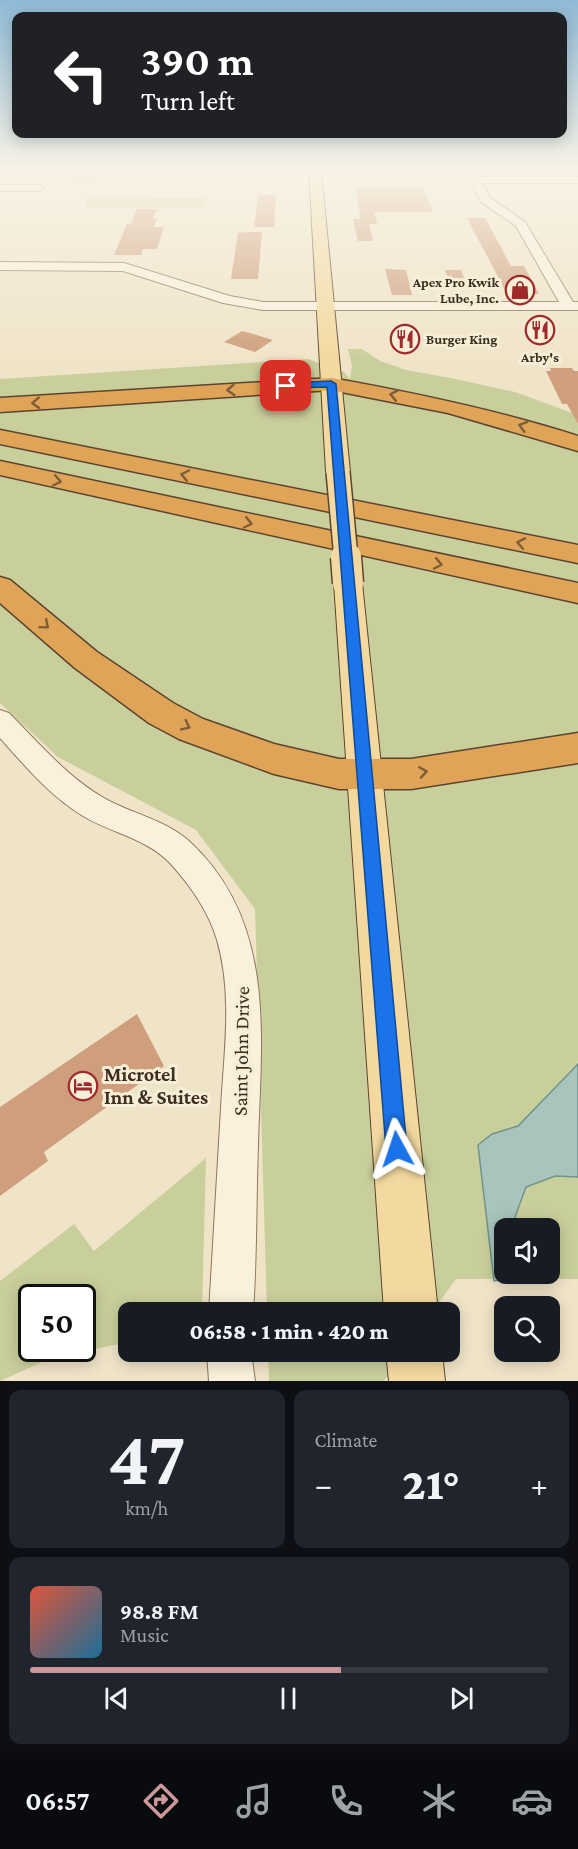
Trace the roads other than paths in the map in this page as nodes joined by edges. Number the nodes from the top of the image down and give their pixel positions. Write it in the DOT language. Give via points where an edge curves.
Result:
graph roads {
  1 [pos="320,234"];
  2 [pos="528,234"];
  3 [pos="0,266"];
  4 [pos="325,306"];
  5 [pos="573,306"];
  6 [pos="331,384"];
  7 [pos="0,405"];
  8 [pos="0,437"];
  9 [pos="578,444"];
  10 [pos="0,468"];
  11 [pos="578,554"];
  12 [pos="0,587"];
  13 [pos="578,593"];
  14 [pos="0,721"];
  15 [pos="578,748"];
  16 [pos="365,775"];
  17 [pos="231,1302"];
  18 [pos="410,1302"];
  19 [pos="230,1362"];
  20 [pos="415,1362"];
  21 [pos="232,1381"];
  22 [pos="417,1381"];
  1 -- 4 [label="main road"];
  2 -- 5 [label="street"];
  3 -- 4 [label="street" via="117,266 247,304"];
  4 -- 5 [label="street"];
  4 -- 6 [label="main road"];
  6 -- 7 [label="highway, one-way"];
  9 -- 6 [label="highway, one-way" via="451,407"];
  6 -- 16 [label="main road, bridge"];
  11 -- 8 [label="highway, one-way"];
  10 -- 13 [label="highway, one-way"];
  12 -- 16 [label="highway, one-way" via="86,660 161,713 191,729 309,769"];
  14 -- 17 [label="street, Saint John Drive" via="92,807 158,834 180,853 223,913 234,940 242,976 244,1024"];
  16 -- 15 [label="highway, one-way" via="411,774"];
  16 -- 18 [label="main road"];
  19 -- 21 [label="street"];
  20 -- 22 [label="main road"];
}
